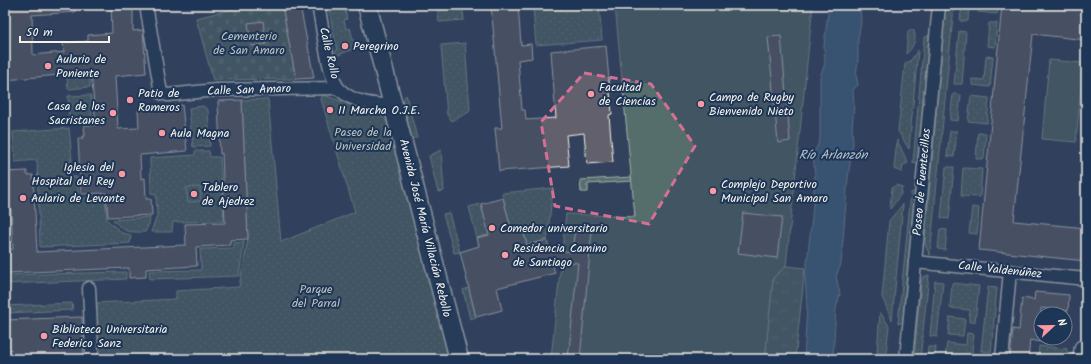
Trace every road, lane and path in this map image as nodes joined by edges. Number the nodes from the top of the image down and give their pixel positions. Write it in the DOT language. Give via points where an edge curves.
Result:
graph roads {
  1 [pos="146,5"];
  2 [pos="318,5"];
  3 [pos="367,5"];
  4 [pos="939,5"];
  5 [pos="338,88"];
  6 [pos="394,105"];
  7 [pos="915,262"];
  8 [pos="1010,271"];
  9 [pos="1086,279"];
  10 [pos="89,288"];
  11 [pos="92,352"];
  12 [pos="459,359"];
  13 [pos="906,359"];
  14 [pos="1002,359"];
  1 -- 5 [label="street, Calle San Amaro" via="161,93 168,95 216,90"];
  2 -- 5 [label="street, Calle Rollo" via="332,75"];
  3 -- 6 [label="highway, Avenida José María Villacián Rebollo"];
  4 -- 7 [label="street, Paseo de Fuentecillas"];
  5 -- 6 [label="street, Calle Rollo" via="363,102"];
  6 -- 12 [label="highway, Avenida José María Villacián Rebollo"];
  7 -- 8 [label="street, Calle Valdenúñez"];
  7 -- 13 [label="street, Paseo de Fuentecillas"];
  8 -- 9 [label="street, Calle Valdenúñez"];
  8 -- 14 [label="street"];
  10 -- 11 [label="street"];
}
